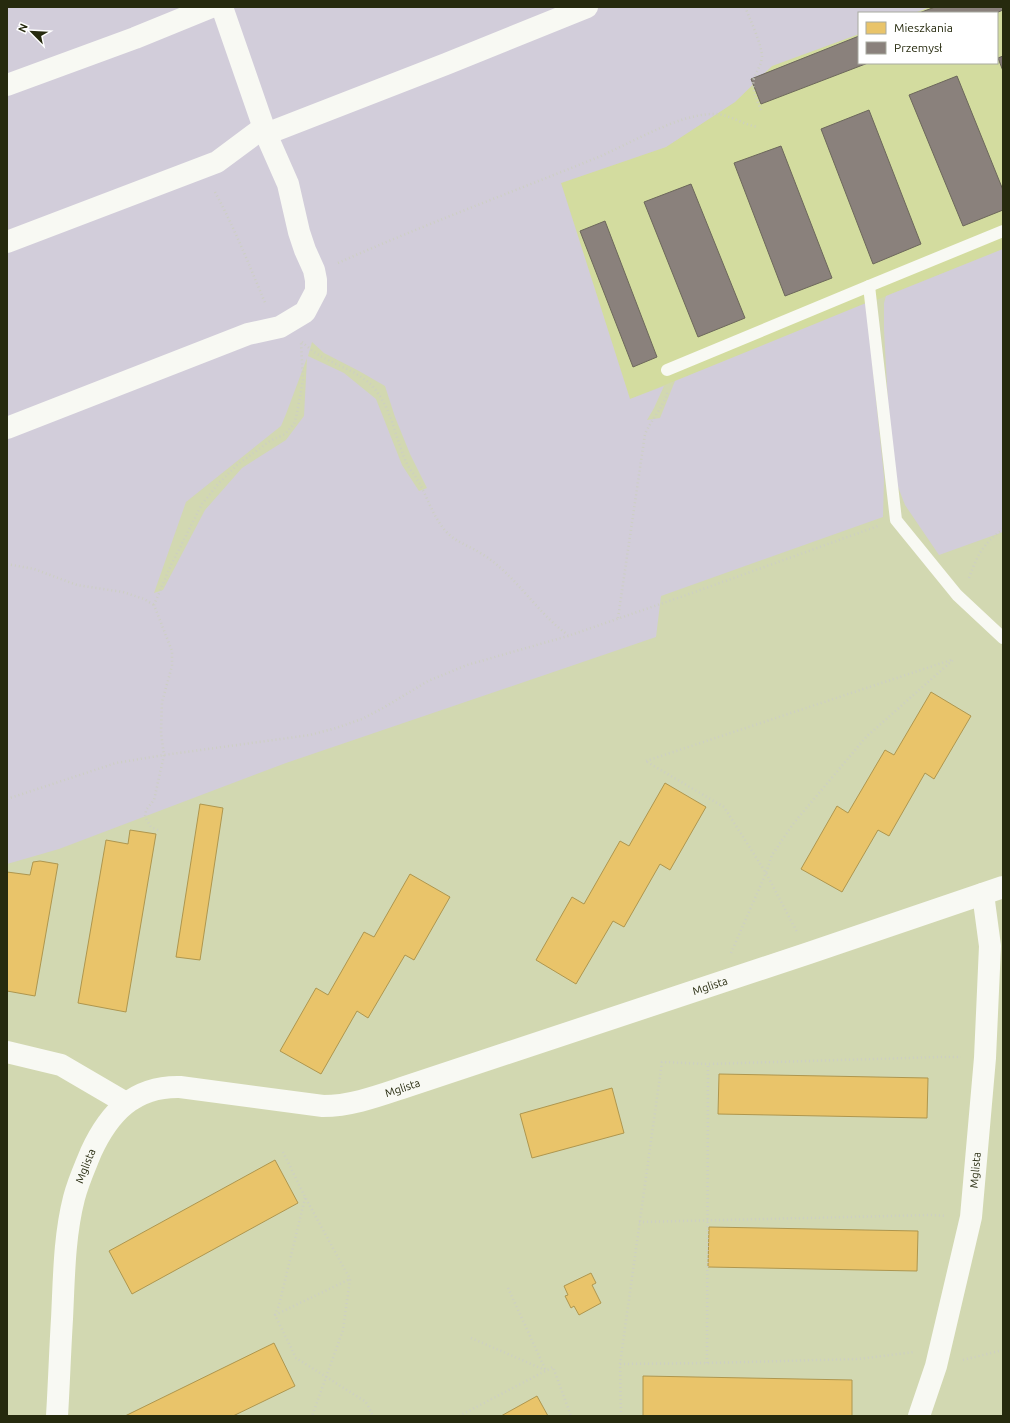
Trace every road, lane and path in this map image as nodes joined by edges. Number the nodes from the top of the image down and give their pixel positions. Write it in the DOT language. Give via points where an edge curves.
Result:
graph roads {
  1 [pos="220,7"];
  2 [pos="588,7"];
  3 [pos="745,7"];
  4 [pos="7,86"];
  5 [pos="761,110"];
  6 [pos="758,127"];
  7 [pos="265,130"];
  8 [pos="215,192"];
  9 [pos="1003,231"];
  10 [pos="7,242"];
  11 [pos="314,270"];
  12 [pos="869,286"];
  13 [pos="280,327"];
  14 [pos="302,351"];
  15 [pos="668,370"];
  16 [pos="7,428"];
  17 [pos="896,520"];
  18 [pos="1003,529"];
  19 [pos="7,564"];
  20 [pos="957,595"];
  21 [pos="154,605"];
  22 [pos="618,618"];
  23 [pos="568,636"];
  24 [pos="1003,638"];
  25 [pos="164,755"];
  26 [pos="7,799"];
  27 [pos="158,830"];
  28 [pos="766,873"];
  29 [pos="993,891"];
  30 [pos="809,953"];
  31 [pos="731,954"];
  32 [pos="7,1052"];
  33 [pos="985,1058"];
  34 [pos="708,1064"];
  35 [pos="126,1103"];
  36 [pos="283,1152"];
  37 [pos="306,1197"];
  38 [pos="971,1217"];
  39 [pos="706,1221"];
  40 [pos="639,1222"];
  41 [pos="350,1279"];
  42 [pos="508,1288"];
  43 [pos="275,1315"];
  44 [pos="471,1338"];
  45 [pos="941,1344"];
  46 [pos="1003,1350"];
  47 [pos="707,1363"];
  48 [pos="620,1364"];
  49 [pos="936,1366"];
  50 [pos="546,1370"];
  51 [pos="326,1377"];
  52 [pos="57,1416"];
  53 [pos="312,1416"];
  54 [pos="373,1416"];
  55 [pos="459,1416"];
  56 [pos="571,1416"];
  57 [pos="621,1416"];
  58 [pos="919,1416"];
  1 -- 4 [label="street"];
  1 -- 7 [label="street"];
  2 -- 7 [label="street" via="446,64"];
  3 -- 5 [label="path" via="762,56 754,79 754,93"];
  6 -- 11 [label="path" via="713,114 695,116 336,264"];
  7 -- 10 [label="street" via="217,162"];
  7 -- 11 [label="street" via="288,184 299,232"];
  8 -- 13 [label="path" via="243,250 266,307"];
  9 -- 12 [label="lane"];
  11 -- 13 [label="street" via="316,291 305,312"];
  12 -- 15 [label="lane"];
  12 -- 17 [label="lane"];
  13 -- 16 [label="street" via="248,334"];
  13 -- 23 [label="path" via="318,355 357,375 378,392 388,411 408,465 440,525 449,536 498,565"];
  14 -- 21 [label="path" via="303,380 294,424 285,434 270,441 238,464 202,504 170,565"];
  15 -- 22 [label="path" via="667,392 662,407 645,434"];
  17 -- 20 [label="lane"];
  17 -- 22 [label="path"];
  18 -- 20 [label="path" via="987,541"];
  19 -- 21 [label="path" via="34,569 77,585 123,592"];
  20 -- 24 [label="lane"];
  21 -- 25 [label="path" via="172,651 172,666 162,702 161,733"];
  22 -- 23 [label="path"];
  23 -- 25 [label="path" via="467,665 428,681 362,719 336,728 310,735"];
  25 -- 26 [label="path" via="116,763"];
  25 -- 27 [label="path" via="154,800 146,810 145,817 151,827"];
  28 -- 28 [label="path" via="724,807 646,761 953,660 866,737 793,824 772,855"];
  28 -- 30 [label="path"];
  28 -- 31 [label="path"];
  29 -- 30 [label="street, Mglista"];
  29 -- 33 [label="street, Mglista"];
  30 -- 35 [label="street, Mglista" via="353,1103 322,1106 176,1087 156,1088"];
  32 -- 35 [label="street" via="61,1065"];
  33 -- 34 [label="path"];
  33 -- 38 [label="street, Mglista"];
  34 -- 39 [label="path"];
  34 -- 40 [label="path" via="662,1062"];
  35 -- 52 [label="street, Mglista" via="104,1127 74,1197 63,1274"];
  36 -- 37 [label="path"];
  37 -- 41 [label="path"];
  37 -- 43 [label="path"];
  38 -- 39 [label="path" via="931,1215"];
  38 -- 45 [label="street, Mglista"];
  39 -- 40 [label="path"];
  39 -- 47 [label="path"];
  40 -- 48 [label="path"];
  41 -- 43 [label="path"];
  41 -- 51 [label="path" via="344,1330"];
  42 -- 50 [label="path"];
  43 -- 51 [label="path" via="296,1358"];
  44 -- 50 [label="path"];
  45 -- 47 [label="path" via="909,1353 858,1359"];
  45 -- 49 [label="street, Mglista"];
  46 -- 49 [label="path"];
  47 -- 48 [label="path"];
  48 -- 57 [label="path"];
  49 -- 58 [label="street, Mglista"];
  50 -- 55 [label="path"];
  50 -- 56 [label="path" via="553,1366"];
  51 -- 53 [label="path"];
  51 -- 54 [label="path" via="366,1402"];
}
